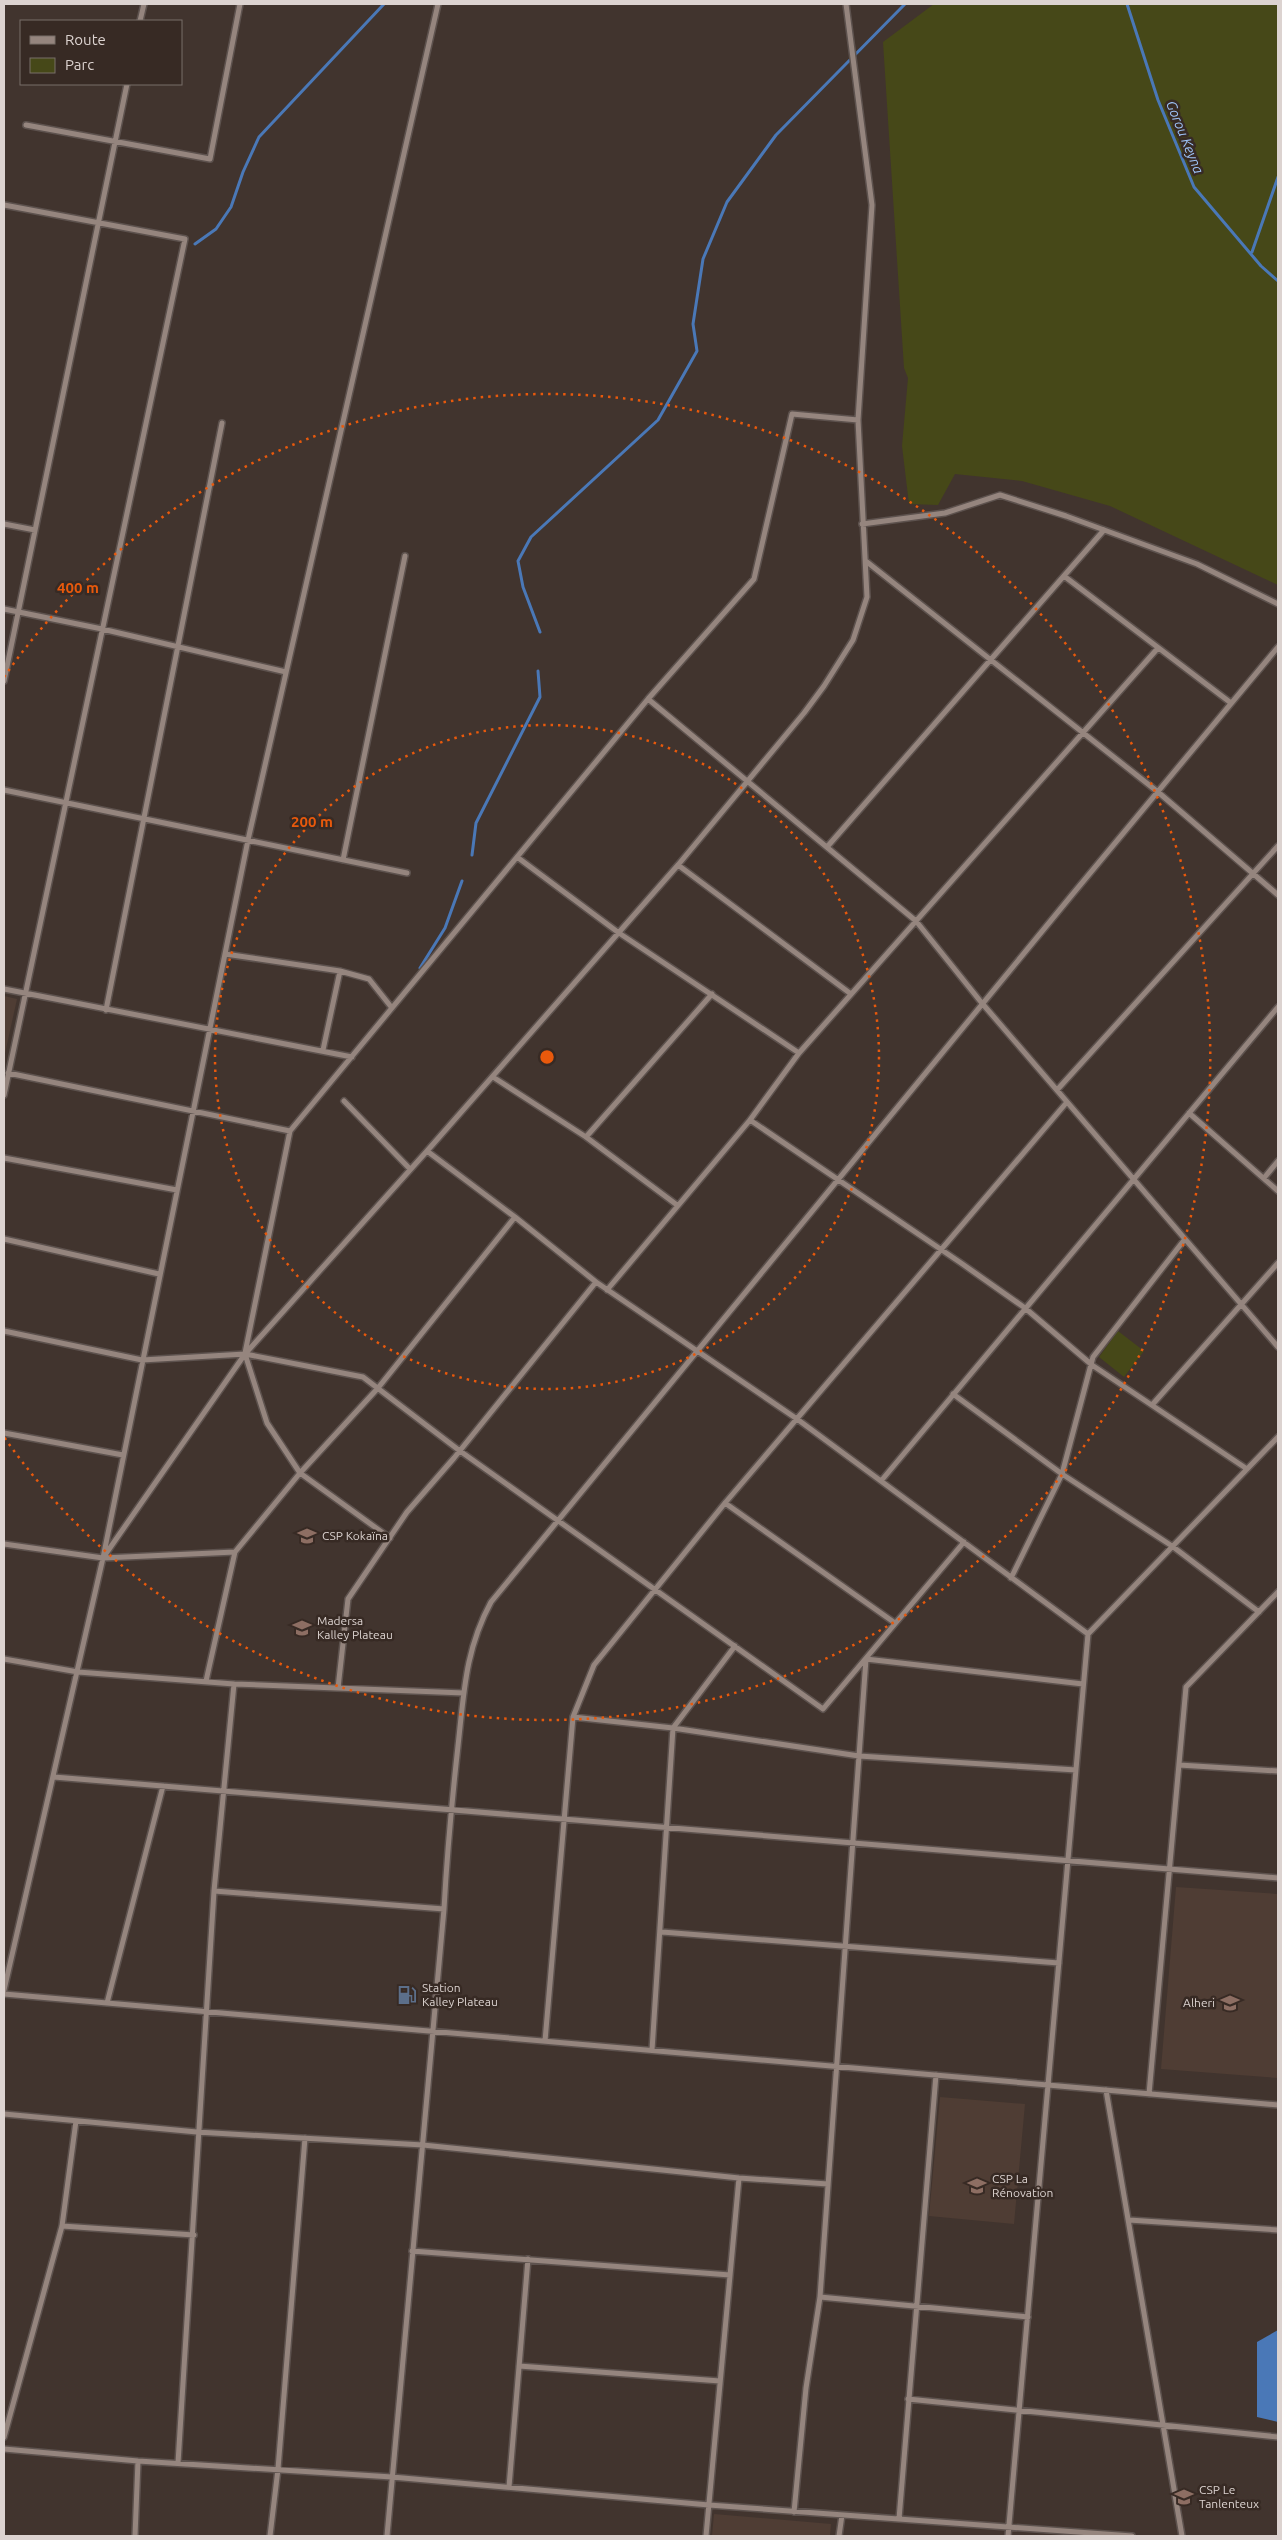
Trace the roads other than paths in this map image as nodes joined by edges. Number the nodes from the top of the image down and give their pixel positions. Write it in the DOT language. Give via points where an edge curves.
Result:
graph roads {
  1 [pos="144,4"];
  2 [pos="240,4"];
  3 [pos="438,4"];
  4 [pos="846,4"];
  5 [pos="140,20"];
  6 [pos="128,85"];
  7 [pos="26,125"];
  8 [pos="116,142"];
  9 [pos="4,206"];
  10 [pos="98,223"];
  11 [pos="858,420"];
  12 [pos="222,424"];
  13 [pos="4,524"];
  14 [pos="862,524"];
  15 [pos="35,530"];
  16 [pos="1104,530"];
  17 [pos="405,556"];
  18 [pos="867,562"];
  19 [pos="1064,576"];
  20 [pos="1278,604"];
  21 [pos="4,609"];
  22 [pos="18,612"];
  23 [pos="102,629"];
  24 [pos="177,646"];
  25 [pos="1278,647"];
  26 [pos="1158,648"];
  27 [pos="992,659"];
  28 [pos="286,672"];
  29 [pos="4,680"];
  30 [pos="648,699"];
  31 [pos="1232,703"];
  32 [pos="1084,732"];
  33 [pos="748,782"];
  34 [pos="4,790"];
  35 [pos="1158,792"];
  36 [pos="66,802"];
  37 [pos="144,819"];
  38 [pos="248,840"];
  39 [pos="1278,846"];
  40 [pos="828,848"];
  41 [pos="517,857"];
  42 [pos="343,860"];
  43 [pos="678,865"];
  44 [pos="407,873"];
  45 [pos="1255,875"];
  46 [pos="1278,895"];
  47 [pos="916,921"];
  48 [pos="619,933"];
  49 [pos="225,954"];
  50 [pos="340,971"];
  51 [pos="4,989"];
  52 [pos="25,993"];
  53 [pos="712,994"];
  54 [pos="852,994"];
  55 [pos="981,1002"];
  56 [pos="1278,1007"];
  57 [pos="392,1008"];
  58 [pos="106,1010"];
  59 [pos="209,1031"];
  60 [pos="323,1050"];
  61 [pos="799,1053"];
  62 [pos="352,1057"];
  63 [pos="8,1073"];
  64 [pos="493,1076"];
  65 [pos="1057,1090"];
  66 [pos="4,1095"];
  67 [pos="344,1101"];
  68 [pos="1067,1102"];
  69 [pos="192,1111"];
  70 [pos="1189,1113"];
  71 [pos="750,1120"];
  72 [pos="290,1131"];
  73 [pos="586,1137"];
  74 [pos="427,1151"];
  75 [pos="4,1158"];
  76 [pos="1278,1161"];
  77 [pos="410,1169"];
  78 [pos="837,1178"];
  79 [pos="1264,1178"];
  80 [pos="1133,1179"];
  81 [pos="177,1190"];
  82 [pos="1278,1191"];
  83 [pos="677,1205"];
  84 [pos="515,1217"];
  85 [pos="4,1239"];
  86 [pos="1185,1239"];
  87 [pos="941,1249"];
  88 [pos="1278,1263"];
  89 [pos="160,1274"];
  90 [pos="596,1282"];
  91 [pos="607,1290"];
  92 [pos="1242,1304"];
  93 [pos="1025,1308"];
  94 [pos="4,1331"];
  95 [pos="1278,1347"];
  96 [pos="696,1350"];
  97 [pos="245,1354"];
  98 [pos="142,1360"];
  99 [pos="1092,1365"];
  100 [pos="378,1388"];
  101 [pos="953,1394"];
  102 [pos="1152,1405"];
  103 [pos="796,1419"];
  104 [pos="4,1433"];
  105 [pos="1278,1437"];
  106 [pos="460,1451"];
  107 [pos="123,1456"];
  108 [pos="1247,1469"];
  109 [pos="300,1472"];
  110 [pos="1062,1474"];
  111 [pos="880,1481"];
  112 [pos="725,1503"];
  113 [pos="558,1519"];
  114 [pos="390,1538"];
  115 [pos="964,1542"];
  116 [pos="4,1544"];
  117 [pos="1172,1546"];
  118 [pos="235,1552"];
  119 [pos="103,1558"];
  120 [pos="1012,1578"];
  121 [pos="656,1589"];
  122 [pos="1278,1592"];
  123 [pos="1259,1612"];
  124 [pos="895,1623"];
  125 [pos="1088,1634"];
  126 [pos="735,1646"];
  127 [pos="866,1658"];
  128 [pos="4,1659"];
  129 [pos="78,1672"];
  130 [pos="206,1681"];
  131 [pos="234,1684"];
  132 [pos="1083,1684"];
  133 [pos="338,1688"];
  134 [pos="464,1693"];
  135 [pos="573,1717"];
  136 [pos="673,1728"];
  137 [pos="859,1756"];
  138 [pos="1179,1765"];
  139 [pos="1076,1770"];
  140 [pos="1278,1772"];
  141 [pos="54,1777"];
  142 [pos="164,1786"];
  143 [pos="223,1791"];
  144 [pos="450,1809"];
  145 [pos="565,1819"];
  146 [pos="668,1827"];
  147 [pos="853,1842"];
  148 [pos="1068,1860"];
  149 [pos="1170,1868"];
  150 [pos="1278,1878"];
  151 [pos="214,1891"];
  152 [pos="444,1909"];
  153 [pos="662,1932"];
  154 [pos="845,1946"];
  155 [pos="1059,1963"];
  156 [pos="4,1990"];
  157 [pos="4,1994"];
  158 [pos="107,2003"];
  159 [pos="206,2011"];
  160 [pos="433,2031"];
  161 [pos="545,2041"];
  162 [pos="652,2050"];
  163 [pos="837,2067"];
  164 [pos="936,2075"];
  165 [pos="1048,2085"];
  166 [pos="1106,2090"];
  167 [pos="1149,2094"];
  168 [pos="1278,2105"];
  169 [pos="4,2114"];
  170 [pos="76,2121"];
  171 [pos="197,2132"];
  172 [pos="305,2138"];
  173 [pos="423,2145"];
  174 [pos="739,2178"];
  175 [pos="828,2184"];
  176 [pos="1129,2220"];
  177 [pos="62,2226"];
  178 [pos="1278,2230"];
  179 [pos="194,2234"];
  180 [pos="412,2251"];
  181 [pos="528,2259"];
  182 [pos="730,2274"];
  183 [pos="820,2297"];
  184 [pos="916,2306"];
  185 [pos="1028,2316"];
  186 [pos="519,2366"];
  187 [pos="720,2381"];
  188 [pos="908,2399"];
  189 [pos="1020,2410"];
  190 [pos="1162,2426"];
  191 [pos="4,2437"];
  192 [pos="1278,2438"];
  193 [pos="4,2449"];
  194 [pos="138,2461"];
  195 [pos="178,2463"];
  196 [pos="278,2469"];
  197 [pos="392,2477"];
  198 [pos="509,2487"];
  199 [pos="709,2505"];
  200 [pos="794,2512"];
  201 [pos="842,2515"];
  202 [pos="899,2519"];
  203 [pos="1009,2527"];
  204 [pos="134,2536"];
  205 [pos="270,2536"];
  206 [pos="387,2536"];
  207 [pos="706,2536"];
  208 [pos="839,2536"];
  209 [pos="1008,2536"];
  210 [pos="1132,2536"];
  211 [pos="1182,2536"];
  1 -- 5 [label="street"];
  2 -- 8 [label="street" via="210,159"];
  3 -- 28 [label="street"];
  4 -- 11 [label="street" via="872,205"];
  6 -- 8 [label="street"];
  7 -- 8 [label="street"];
  8 -- 10 [label="street"];
  9 -- 10 [label="street"];
  10 -- 15 [label="street"];
  10 -- 23 [label="street" via="185,239"];
  11 -- 14 [label="street"];
  11 -- 30 [label="street" via="792,414 754,579"];
  12 -- 24 [label="street"];
  13 -- 15 [label="street"];
  14 -- 16 [label="street" via="945,513 1000,495"];
  14 -- 18 [label="street"];
  15 -- 22 [label="street"];
  16 -- 19 [label="street"];
  16 -- 20 [label="street" via="1197,564"];
  17 -- 42 [label="street"];
  18 -- 27 [label="street"];
  18 -- 33 [label="street" via="867,597 853,640 824,686"];
  19 -- 26 [label="street"];
  19 -- 27 [label="street"];
  21 -- 22 [label="street"];
  22 -- 23 [label="street"];
  22 -- 29 [label="street"];
  23 -- 24 [label="street"];
  23 -- 36 [label="street"];
  24 -- 28 [label="street"];
  24 -- 37 [label="street"];
  25 -- 31 [label="street"];
  26 -- 31 [label="street"];
  26 -- 32 [label="street"];
  27 -- 32 [label="street"];
  27 -- 40 [label="street"];
  28 -- 38 [label="street"];
  30 -- 33 [label="street"];
  30 -- 41 [label="street"];
  31 -- 35 [label="street"];
  32 -- 35 [label="street"];
  32 -- 47 [label="street"];
  33 -- 40 [label="street"];
  33 -- 43 [label="street"];
  34 -- 36 [label="street"];
  35 -- 45 [label="street"];
  35 -- 55 [label="street"];
  36 -- 37 [label="street"];
  36 -- 52 [label="street"];
  37 -- 38 [label="street"];
  37 -- 58 [label="street"];
  38 -- 42 [label="street"];
  38 -- 49 [label="street"];
  39 -- 45 [label="street"];
  40 -- 47 [label="street"];
  41 -- 48 [label="street"];
  41 -- 57 [label="street"];
  42 -- 44 [label="street"];
  43 -- 48 [label="street"];
  43 -- 54 [label="street"];
  45 -- 46 [label="street"];
  45 -- 65 [label="street"];
  47 -- 54 [label="street"];
  47 -- 55 [label="street"];
  48 -- 53 [label="street"];
  48 -- 64 [label="street"];
  49 -- 50 [label="street"];
  49 -- 59 [label="street"];
  50 -- 57 [label="street" via="369,979"];
  50 -- 60 [label="street"];
  51 -- 52 [label="street"];
  52 -- 58 [label="street"];
  52 -- 63 [label="street"];
  53 -- 61 [label="street"];
  53 -- 73 [label="street"];
  54 -- 61 [label="street"];
  55 -- 65 [label="street"];
  55 -- 78 [label="street"];
  56 -- 70 [label="street"];
  57 -- 62 [label="street"];
  58 -- 59 [label="street"];
  59 -- 60 [label="street"];
  59 -- 69 [label="street"];
  60 -- 62 [label="street"];
  61 -- 71 [label="street"];
  62 -- 72 [label="street"];
  63 -- 66 [label="street"];
  63 -- 69 [label="street"];
  64 -- 73 [label="street"];
  64 -- 74 [label="street"];
  65 -- 68 [label="street"];
  67 -- 77 [label="street"];
  68 -- 80 [label="street"];
  68 -- 87 [label="street"];
  69 -- 72 [label="street"];
  69 -- 81 [label="street"];
  70 -- 79 [label="street"];
  70 -- 80 [label="street"];
  71 -- 78 [label="street"];
  71 -- 83 [label="street"];
  72 -- 97 [label="street"];
  73 -- 83 [label="street"];
  74 -- 77 [label="street"];
  74 -- 84 [label="street"];
  75 -- 81 [label="street"];
  76 -- 79 [label="street"];
  77 -- 97 [label="street"];
  78 -- 87 [label="street"];
  78 -- 96 [label="street"];
  79 -- 82 [label="street"];
  80 -- 86 [label="street"];
  80 -- 93 [label="street"];
  81 -- 89 [label="street"];
  83 -- 91 [label="street"];
  84 -- 90 [label="street"];
  84 -- 100 [label="street"];
  85 -- 89 [label="street"];
  86 -- 92 [label="street"];
  86 -- 99 [label="street" via="1093,1357"];
  87 -- 93 [label="street"];
  87 -- 103 [label="street"];
  88 -- 92 [label="street"];
  89 -- 98 [label="street"];
  90 -- 91 [label="street"];
  90 -- 106 [label="street"];
  91 -- 96 [label="street"];
  92 -- 95 [label="street"];
  92 -- 102 [label="street"];
  93 -- 99 [label="street"];
  93 -- 101 [label="street"];
  94 -- 98 [label="street"];
  96 -- 103 [label="street"];
  96 -- 113 [label="street"];
  97 -- 98 [label="street"];
  97 -- 100 [label="street" via="363,1377"];
  97 -- 109 [label="street" via="267,1423"];
  97 -- 119 [label="street"];
  98 -- 107 [label="street"];
  99 -- 102 [label="street"];
  99 -- 110 [label="street"];
  100 -- 106 [label="street"];
  100 -- 109 [label="street"];
  101 -- 110 [label="street"];
  101 -- 111 [label="street"];
  102 -- 108 [label="street"];
  103 -- 111 [label="street"];
  103 -- 112 [label="street"];
  104 -- 107 [label="street"];
  105 -- 108 [label="street"];
  106 -- 113 [label="street"];
  106 -- 114 [label="street" via="422,1494"];
  107 -- 119 [label="street"];
  108 -- 117 [label="street"];
  109 -- 114 [label="street"];
  109 -- 118 [label="street"];
  110 -- 117 [label="street"];
  110 -- 120 [label="street"];
  111 -- 115 [label="street"];
  112 -- 121 [label="street"];
  112 -- 124 [label="street"];
  113 -- 121 [label="street"];
  113 -- 134 [label="street" via="491,1602 472,1644"];
  114 -- 133 [label="street" via="348,1599"];
  115 -- 120 [label="street"];
  115 -- 124 [label="street"];
  116 -- 119 [label="street"];
  117 -- 123 [label="street"];
  117 -- 125 [label="street"];
  118 -- 119 [label="street"];
  118 -- 130 [label="street"];
  119 -- 129 [label="street"];
  120 -- 125 [label="street"];
  121 -- 126 [label="street"];
  121 -- 135 [label="street" via="594,1664"];
  122 -- 123 [label="street"];
  123 -- 138 [label="street" via="1186,1687"];
  124 -- 127 [label="street"];
  125 -- 132 [label="street"];
  126 -- 127 [label="street" via="823,1709"];
  126 -- 136 [label="street"];
  127 -- 132 [label="street"];
  127 -- 137 [label="street"];
  128 -- 129 [label="street"];
  129 -- 130 [label="street"];
  129 -- 141 [label="street"];
  130 -- 131 [label="street"];
  131 -- 133 [label="street"];
  131 -- 143 [label="street"];
  132 -- 139 [label="street"];
  133 -- 134 [label="street"];
  134 -- 144 [label="street"];
  135 -- 136 [label="street"];
  135 -- 145 [label="street"];
  136 -- 137 [label="street"];
  136 -- 146 [label="street"];
  137 -- 139 [label="street"];
  137 -- 147 [label="street"];
  138 -- 140 [label="street"];
  138 -- 149 [label="street"];
  139 -- 148 [label="street"];
  141 -- 142 [label="street"];
  141 -- 156 [label="street"];
  142 -- 143 [label="street"];
  142 -- 158 [label="street"];
  143 -- 144 [label="street"];
  143 -- 151 [label="street"];
  144 -- 145 [label="street"];
  144 -- 152 [label="street"];
  145 -- 146 [label="street"];
  145 -- 161 [label="street"];
  146 -- 147 [label="street"];
  146 -- 153 [label="street"];
  147 -- 148 [label="street"];
  147 -- 154 [label="street"];
  148 -- 149 [label="street"];
  148 -- 155 [label="street"];
  149 -- 150 [label="street"];
  149 -- 167 [label="street"];
  151 -- 152 [label="street"];
  151 -- 159 [label="street"];
  152 -- 160 [label="street"];
  153 -- 154 [label="street"];
  153 -- 162 [label="street"];
  154 -- 155 [label="street"];
  154 -- 163 [label="street"];
  155 -- 165 [label="street"];
  157 -- 158 [label="street"];
  158 -- 159 [label="street"];
  159 -- 160 [label="street"];
  159 -- 171 [label="street"];
  160 -- 161 [label="street"];
  160 -- 173 [label="street"];
  161 -- 162 [label="street"];
  162 -- 163 [label="street"];
  163 -- 164 [label="street"];
  163 -- 175 [label="street"];
  164 -- 165 [label="street"];
  164 -- 184 [label="street"];
  165 -- 166 [label="street"];
  165 -- 185 [label="street"];
  166 -- 167 [label="street"];
  166 -- 176 [label="street"];
  167 -- 168 [label="street"];
  169 -- 170 [label="street"];
  170 -- 171 [label="street"];
  170 -- 177 [label="street"];
  171 -- 172 [label="street"];
  171 -- 179 [label="street"];
  172 -- 173 [label="street"];
  172 -- 196 [label="street"];
  173 -- 174 [label="street"];
  173 -- 180 [label="street"];
  174 -- 175 [label="street"];
  174 -- 182 [label="street"];
  175 -- 183 [label="street"];
  176 -- 178 [label="street"];
  176 -- 190 [label="street"];
  177 -- 179 [label="street"];
  177 -- 191 [label="street"];
  179 -- 195 [label="street"];
  180 -- 181 [label="street"];
  180 -- 197 [label="street"];
  181 -- 182 [label="street"];
  181 -- 186 [label="street"];
  182 -- 187 [label="street"];
  183 -- 184 [label="street"];
  183 -- 200 [label="street" via="806,2388"];
  184 -- 185 [label="street"];
  184 -- 188 [label="street"];
  185 -- 189 [label="street"];
  186 -- 187 [label="street"];
  186 -- 198 [label="street"];
  187 -- 199 [label="street"];
  188 -- 189 [label="street"];
  188 -- 202 [label="street"];
  189 -- 190 [label="street"];
  189 -- 203 [label="street"];
  190 -- 192 [label="street"];
  190 -- 211 [label="street"];
  193 -- 194 [label="street"];
  194 -- 195 [label="street"];
  194 -- 204 [label="street"];
  195 -- 196 [label="street"];
  196 -- 197 [label="street"];
  196 -- 205 [label="street"];
  197 -- 198 [label="street"];
  197 -- 206 [label="street"];
  198 -- 199 [label="street"];
  199 -- 200 [label="street"];
  199 -- 207 [label="street"];
  200 -- 201 [label="street"];
  201 -- 202 [label="street"];
  201 -- 208 [label="street"];
  202 -- 203 [label="street"];
  203 -- 209 [label="street"];
  203 -- 210 [label="street"];
}
